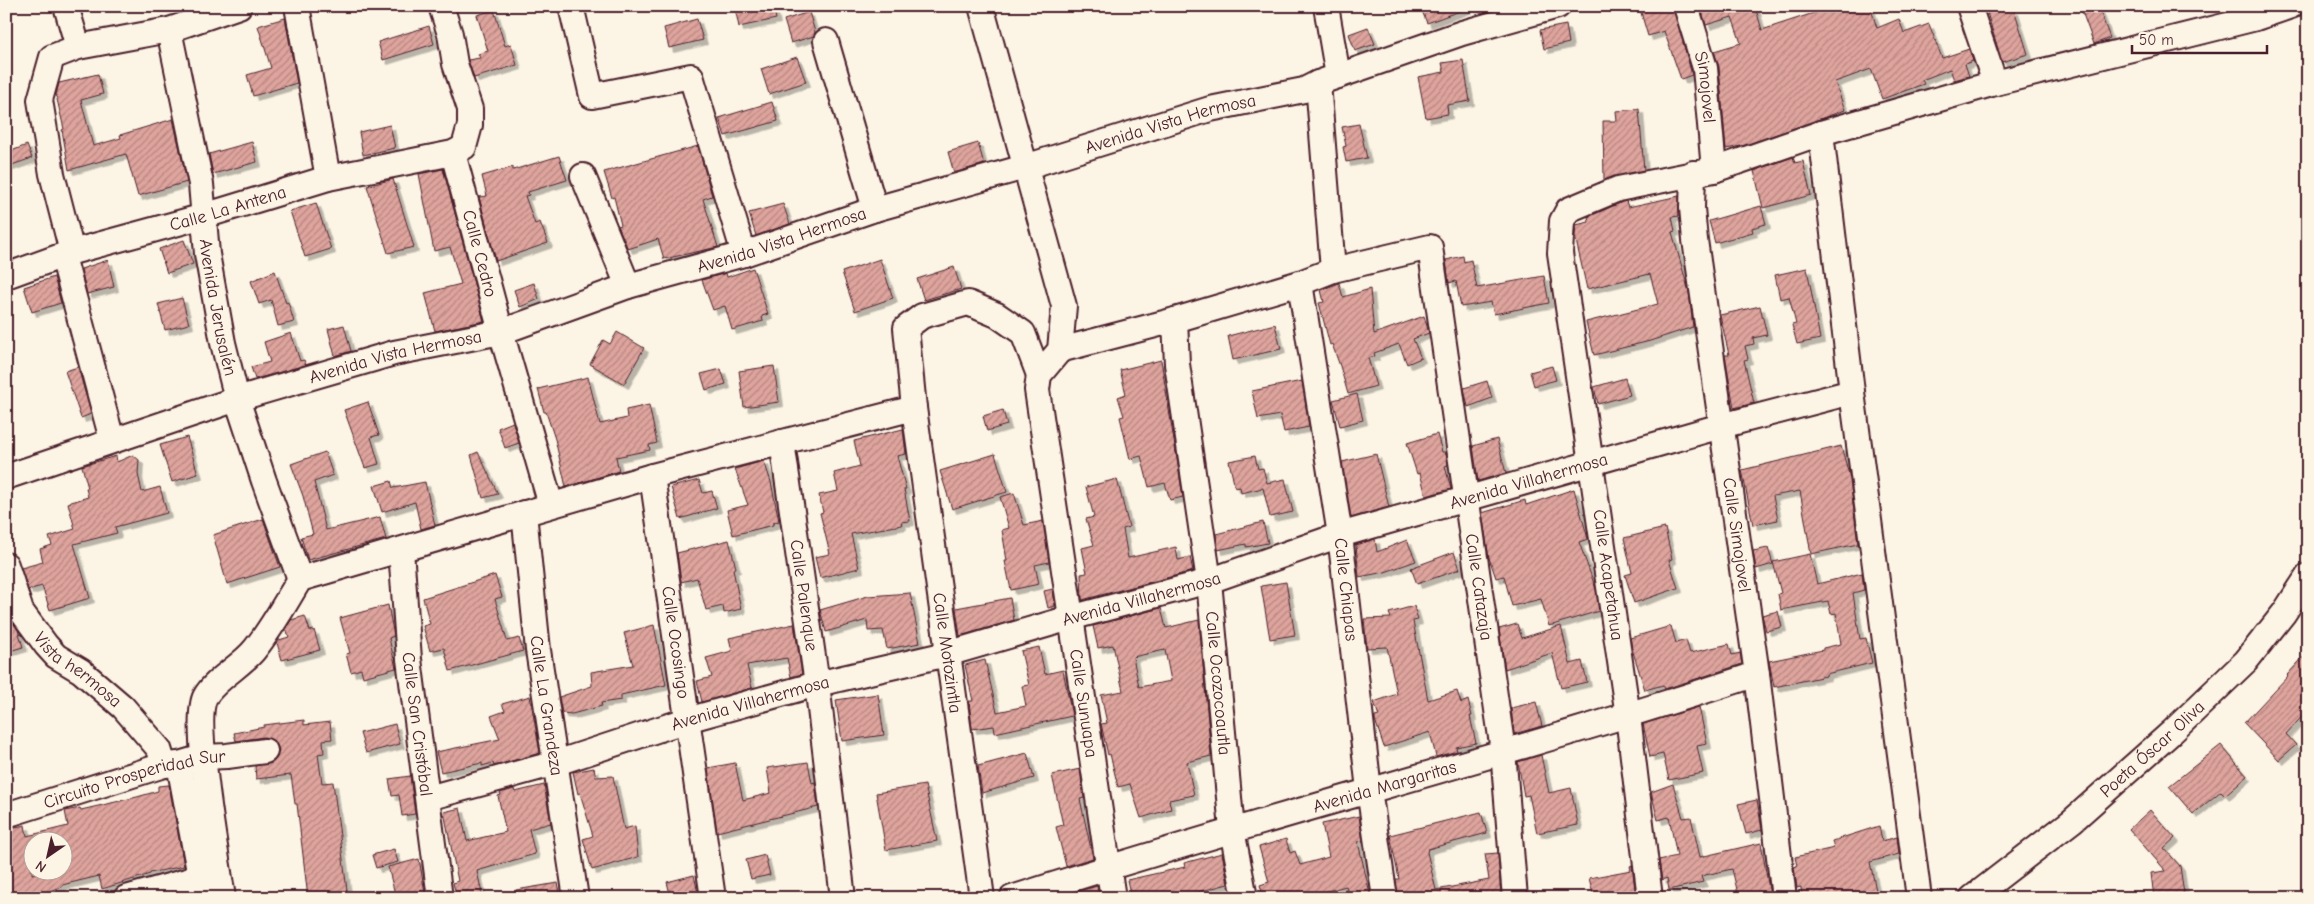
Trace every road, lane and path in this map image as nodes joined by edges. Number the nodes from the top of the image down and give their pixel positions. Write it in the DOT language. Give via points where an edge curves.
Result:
graph roads {
  1 [pos="66,6"];
  2 [pos="239,6"];
  3 [pos="297,6"];
  4 [pos="441,6"];
  5 [pos="571,6"];
  6 [pos="980,6"];
  7 [pos="1326,6"];
  8 [pos="1558,6"];
  9 [pos="1686,6"];
  10 [pos="1969,6"];
  11 [pos="2291,6"];
  12 [pos="209,11"];
  13 [pos="2254,12"];
  14 [pos="169,30"];
  15 [pos="826,41"];
  16 [pos="78,47"];
  17 [pos="1328,79"];
  18 [pos="1995,83"];
  19 [pos="1821,133"];
  20 [pos="453,153"];
  21 [pos="1025,167"];
  22 [pos="1703,171"];
  23 [pos="584,176"];
  24 [pos="328,178"];
  25 [pos="876,209"];
  26 [pos="204,216"];
  27 [pos="67,254"];
  28 [pos="744,254"];
  29 [pos="1334,270"];
  30 [pos="6,276"];
  31 [pos="1300,283"];
  32 [pos="628,286"];
  33 [pos="1176,320"];
  34 [pos="501,332"];
  35 [pos="1060,350"];
  36 [pos="1038,383"];
  37 [pos="1852,392"];
  38 [pos="237,399"];
  39 [pos="914,408"];
  40 [pos="1721,426"];
  41 [pos="112,440"];
  42 [pos="782,442"];
  43 [pos="1592,464"];
  44 [pos="652,476"];
  45 [pos="6,477"];
  46 [pos="1468,498"];
  47 [pos="552,504"];
  48 [pos="524,513"];
  49 [pos="1340,534"];
  50 [pos="400,550"];
  51 [pos="6,565"];
  52 [pos="2308,576"];
  53 [pos="300,578"];
  54 [pos="1209,580"];
  55 [pos="1070,618"];
  56 [pos="947,654"];
  57 [pos="1757,674"];
  58 [pos="818,684"];
  59 [pos="1628,716"];
  60 [pos="687,720"];
  61 [pos="265,751"];
  62 [pos="1503,751"];
  63 [pos="204,757"];
  64 [pos="556,763"];
  65 [pos="172,765"];
  66 [pos="1369,790"];
  67 [pos="428,798"];
  68 [pos="6,814"];
  69 [pos="1232,830"];
  70 [pos="1109,867"];
  71 [pos="203,887"];
  72 [pos="126,898"];
  73 [pos="223,898"];
  74 [pos="440,898"];
  75 [pos="576,898"];
  76 [pos="713,898"];
  77 [pos="844,898"];
  78 [pos="982,898"];
  79 [pos="1012,898"];
  80 [pos="1113,898"];
  81 [pos="1245,898"];
  82 [pos="1385,898"];
  83 [pos="1515,898"];
  84 [pos="1650,898"];
  85 [pos="1784,898"];
  86 [pos="1919,898"];
  87 [pos="1972,898"];
  1 -- 16 [label="street"];
  2 -- 12 [label="street"];
  3 -- 24 [label="street"];
  4 -- 20 [label="street" via="470,109 464,147"];
  5 -- 28 [label="street" via="592,96 691,76"];
  6 -- 21 [label="street"];
  7 -- 17 [label="street"];
  8 -- 17 [label="street, Avenida Vista Hermosa" via="1462,33"];
  9 -- 22 [label="street, Simojovel" via="1705,68"];
  10 -- 18 [label="street"];
  11 -- 13 [label="street, Calle Acapetahua"];
  12 -- 14 [label="street"];
  13 -- 18 [label="street, Calle Acapetahua"];
  14 -- 16 [label="street"];
  14 -- 26 [label="street, Avenida Jerusalén" via="200,177"];
  15 -- 25 [label="street"];
  16 -- 27 [label="street" via="52,57 40,100"];
  17 -- 21 [label="street, Avenida Vista Hermosa" via="1304,90 1210,109"];
  17 -- 29 [label="street"];
  18 -- 19 [label="street, Calle Acapetahua"];
  19 -- 22 [label="street, Calle Acapetahua"];
  19 -- 37 [label="street"];
  20 -- 24 [label="street, Calle La Antena"];
  20 -- 34 [label="street, Calle Cedro"];
  21 -- 25 [label="street, Avenida Vista Hermosa"];
  21 -- 35 [label="street" via="1064,306"];
  22 -- 40 [label="street, Calle Simojovel" via="1692,208"];
  22 -- 43 [label="street, Calle Acapetahua" via="1618,189 1568,210 1562,220 1560,253"];
  23 -- 32 [label="street"];
  24 -- 26 [label="street, Calle La Antena"];
  25 -- 28 [label="street, Avenida Vista Hermosa"];
  26 -- 27 [label="street, Calle La Antena"];
  26 -- 38 [label="street, Avenida Jerusalén" via="215,300"];
  27 -- 30 [label="street, Calle La Antena"];
  27 -- 41 [label="street"];
  28 -- 32 [label="street, Avenida Vista Hermosa"];
  29 -- 31 [label="street"];
  29 -- 46 [label="street, Calle Catazaja" via="1430,247"];
  31 -- 33 [label="street"];
  31 -- 49 [label="street, Calle Chiapas"];
  32 -- 34 [label="street, Avenida Vista Hermosa"];
  33 -- 35 [label="street"];
  33 -- 54 [label="street, Calle Ocozocoautla" via="1177,364"];
  34 -- 38 [label="street, Avenida Vista Hermosa" via="394,353"];
  34 -- 47 [label="street, Calle Cedro"];
  35 -- 36 [label="street"];
  36 -- 39 [label="street, Calle Motozintla" via="1023,333 997,315 968,303 922,316 906,328"];
  36 -- 55 [label="street, Calle Sunuapa"];
  37 -- 40 [label="street, Avenida Villahermosa"];
  37 -- 86 [label="street"];
  38 -- 41 [label="street, Avenida Vista Hermosa"];
  38 -- 53 [label="street, Avenida Jerusalén"];
  39 -- 42 [label="street"];
  39 -- 56 [label="street, Calle Motozintla"];
  40 -- 43 [label="street, Avenida Villahermosa"];
  40 -- 57 [label="street, Calle Simojovel"];
  41 -- 45 [label="street, Avenida Vista Hermosa"];
  42 -- 44 [label="street"];
  42 -- 58 [label="street, Calle Palenque"];
  43 -- 46 [label="street, Avenida Villahermosa"];
  43 -- 59 [label="street, Calle Acapetahua"];
  44 -- 47 [label="street"];
  44 -- 60 [label="street, Calle Ocosingo"];
  46 -- 49 [label="street, Avenida Villahermosa"];
  46 -- 62 [label="street, Calle Catazaja"];
  47 -- 48 [label="street"];
  48 -- 50 [label="street"];
  48 -- 64 [label="street, Calle La Grandeza" via="538,650"];
  49 -- 54 [label="street, Avenida Villahermosa"];
  49 -- 66 [label="street, Calle Chiapas"];
  50 -- 53 [label="street"];
  50 -- 67 [label="street, Calle San Cristóbal" via="409,659"];
  51 -- 65 [label="street, Vista hermosa" via="21,611 46,645 123,707"];
  52 -- 87 [label="street, Poeta Óscar Oliva" via="2246,661 2172,732 2072,821"];
  53 -- 63 [label="street" via="254,650 206,697 201,715"];
  54 -- 55 [label="street, Avenida Villahermosa"];
  54 -- 69 [label="street, Calle Ocozocoautla"];
  55 -- 56 [label="street, Avenida Villahermosa"];
  55 -- 70 [label="street, Calle Sunuapa"];
  56 -- 58 [label="street, Avenida Villahermosa"];
  56 -- 78 [label="street, Calle Motozintla"];
  57 -- 59 [label="street, Avenida Margaritas"];
  57 -- 85 [label="street, Calle Simojovel"];
  58 -- 60 [label="street, Avenida Villahermosa"];
  58 -- 77 [label="street, Calle Palenque"];
  59 -- 62 [label="street, Avenida Margaritas"];
  59 -- 84 [label="street, Calle Acapetahua"];
  60 -- 64 [label="street, Avenida Villahermosa"];
  60 -- 76 [label="street, Calle Ocosingo"];
  61 -- 63 [label="street, Circuito Prosperidad Sur"];
  62 -- 66 [label="street, Avenida Margaritas"];
  62 -- 83 [label="street, Calle Catazaja"];
  63 -- 65 [label="street, Circuito Prosperidad Sur"];
  63 -- 73 [label="street"];
  64 -- 67 [label="street, Avenida Villahermosa"];
  64 -- 75 [label="street, Calle La Grandeza"];
  65 -- 68 [label="street, Circuito Prosperidad Sur"];
  65 -- 71 [label="street, Vista hermosa"];
  66 -- 69 [label="street, Avenida Margaritas"];
  66 -- 82 [label="street, Calle Chiapas"];
  67 -- 74 [label="street, Calle San Cristóbal"];
  69 -- 70 [label="street, Avenida Margaritas"];
  69 -- 81 [label="street, Calle Ocozocoautla"];
  70 -- 79 [label="street, Avenida Margaritas"];
  70 -- 80 [label="street, Calle Sunuapa"];
  71 -- 72 [label="street"];
}
